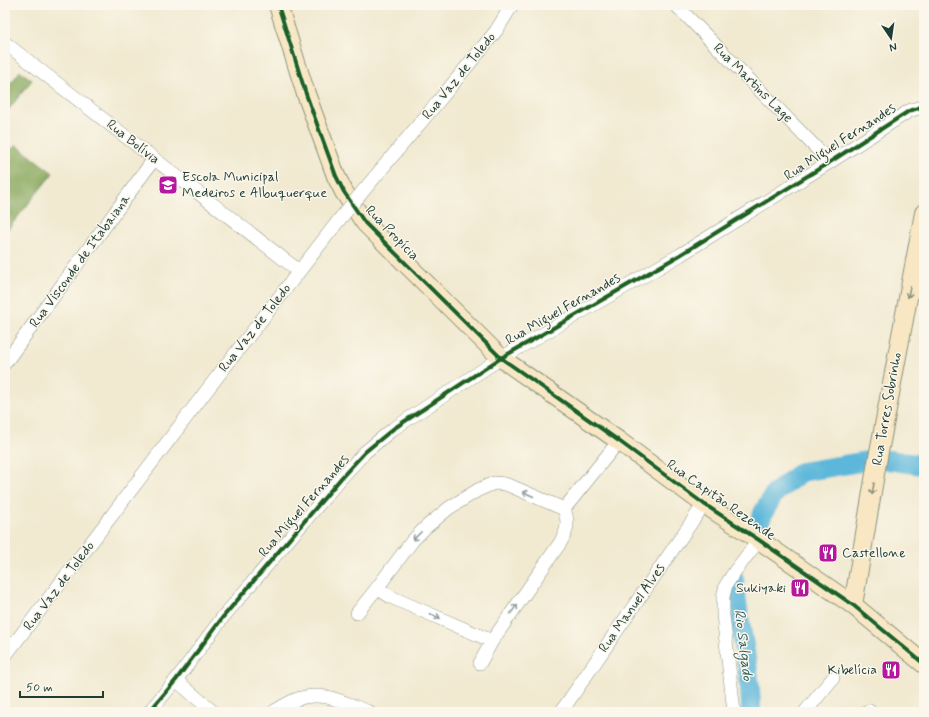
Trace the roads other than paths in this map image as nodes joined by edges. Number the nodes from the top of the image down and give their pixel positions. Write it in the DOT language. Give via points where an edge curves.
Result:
graph roads {
  1 [pos="278,5"];
  2 [pos="512,5"];
  3 [pos="676,5"];
  4 [pos="5,43"];
  5 [pos="924,106"];
  6 [pos="154,159"];
  7 [pos="830,162"];
  8 [pos="924,213"];
  9 [pos="299,271"];
  10 [pos="502,358"];
  11 [pos="5,363"];
  12 [pos="619,441"];
  13 [pos="704,504"];
  14 [pos="564,509"];
  15 [pos="759,540"];
  16 [pos="377,588"];
  17 [pos="853,605"];
  18 [pos="357,613"];
  19 [pos="492,641"];
  20 [pos="5,656"];
  21 [pos="480,663"];
  22 [pos="924,664"];
  23 [pos="833,678"];
  24 [pos="176,680"];
  25 [pos="148,712"];
  26 [pos="213,712"];
  27 [pos="274,712"];
  28 [pos="370,712"];
  29 [pos="560,712"];
  30 [pos="734,712"];
  31 [pos="805,712"];
  1 -- 10 [label="street, Rua Propícia" via="306,94 336,176 355,210 365,223"];
  2 -- 9 [label="street, Rua Vaz de Toledo, bridge" via="496,31"];
  3 -- 7 [label="street, Rua Martins Lage"];
  4 -- 6 [label="street, Rua Bolívia"];
  5 -- 7 [label="street, Rua Miguel Fernandes" via="909,111"];
  6 -- 9 [label="street, Rua Bolívia"];
  6 -- 11 [label="street, Rua Visconde de Itabaiana"];
  7 -- 10 [label="street, Rua Miguel Fernandes" via="680,255"];
  8 -- 17 [label="street, Rua Torres Sobrinho, one-way"];
  9 -- 20 [label="street, Rua Vaz de Toledo"];
  10 -- 12 [label="street, Rua Capitão Rezende"];
  10 -- 24 [label="street, Rua Miguel Fernandes" via="393,429 365,452 224,617"];
  12 -- 13 [label="street, Rua Capitão Rezende"];
  12 -- 14 [label="street"];
  13 -- 15 [label="street, Rua Capitão Rezende"];
  13 -- 29 [label="street, Rua Manuel Alves"];
  14 -- 16 [label="street, one-way" via="505,484 494,483 449,508 426,527"];
  19 -- 14 [label="street, one-way" via="566,533 567,516"];
  15 -- 17 [label="street, Rua Capitão Rezende"];
  15 -- 30 [label="street" via="726,585 723,597 722,615"];
  16 -- 18 [label="street"];
  16 -- 19 [label="street, one-way" via="402,602"];
  17 -- 22 [label="street, Rua Capitão Rezende"];
  19 -- 21 [label="street"];
  23 -- 31 [label="street"];
  24 -- 25 [label="street, Rua Miguel Fernandes"];
  24 -- 26 [label="street"];
  27 -- 28 [label="street" via="294,700 308,696 334,698"];
}
